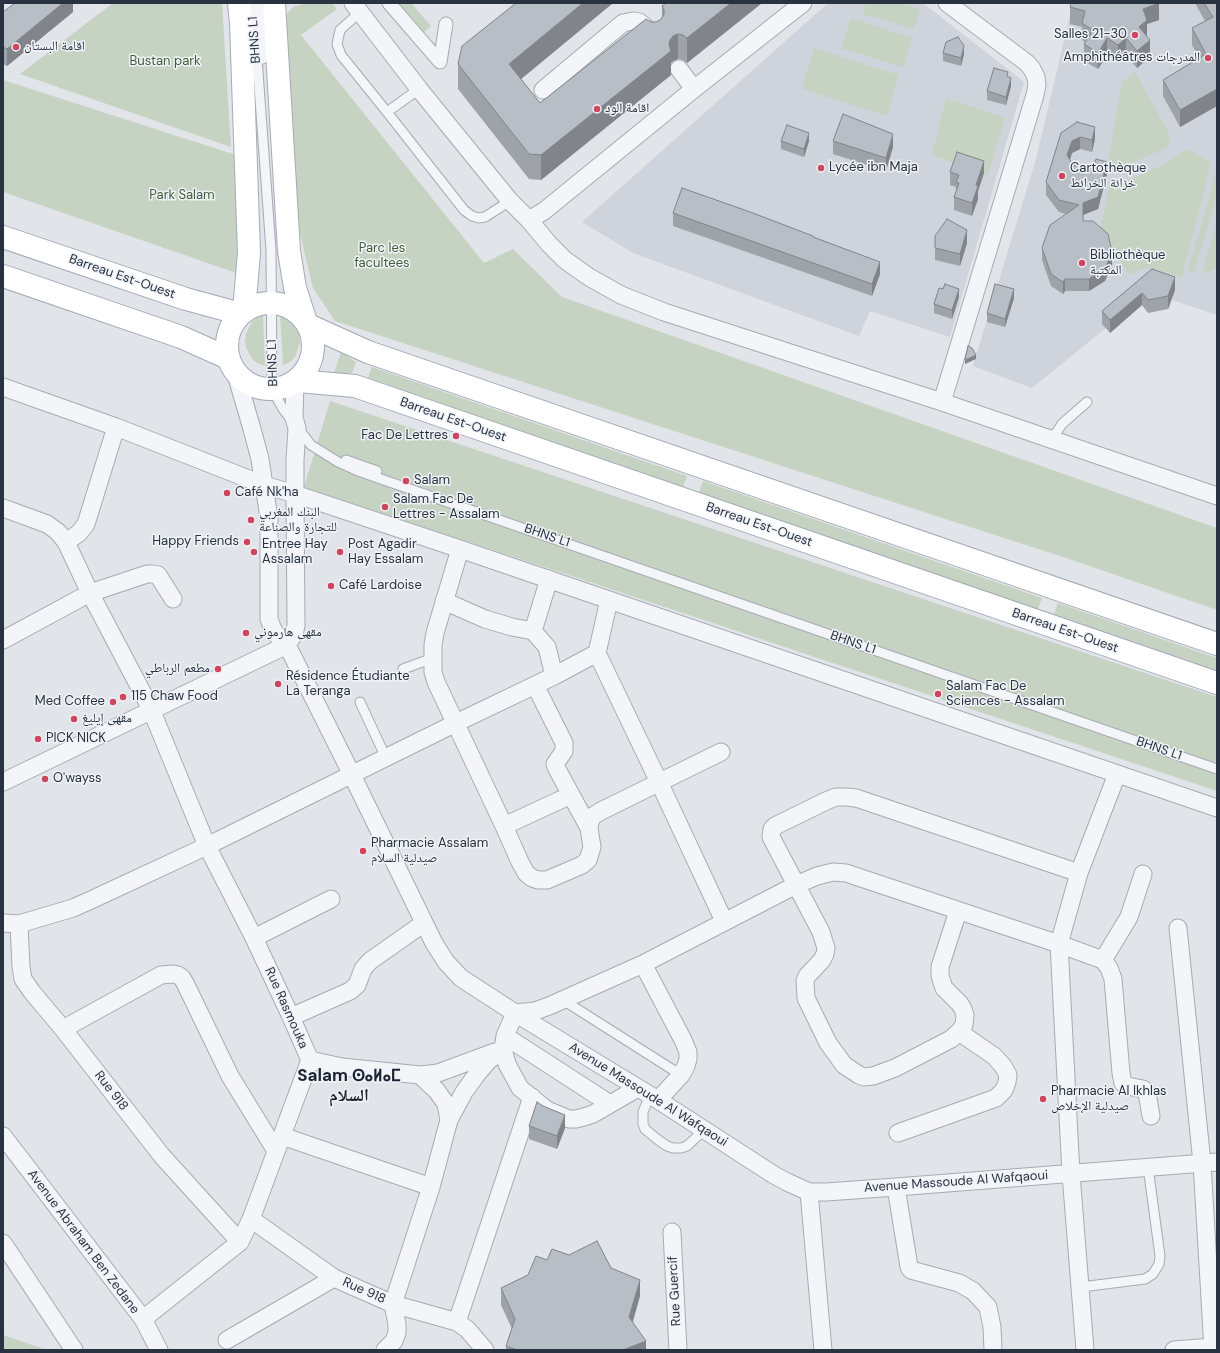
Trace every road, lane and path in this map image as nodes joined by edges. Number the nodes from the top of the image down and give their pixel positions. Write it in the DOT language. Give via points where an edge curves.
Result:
graph roads {
  1 [pos="239,3"];
  2 [pos="252,3"];
  3 [pos="389,3"];
  4 [pos="803,3"];
  5 [pos="947,3"];
  6 [pos="272,5"];
  7 [pos="356,8"];
  8 [pos="446,24"];
  9 [pos="654,37"];
  10 [pos="679,69"];
  11 [pos="419,89"];
  12 [pos="694,89"];
  13 [pos="543,90"];
  14 [pos="387,112"];
  15 [pos="510,201"];
  16 [pos="530,220"];
  17 [pos="3,237"];
  18 [pos="3,276"];
  19 [pos="274,302"];
  20 [pos="242,313"];
  21 [pos="306,322"];
  22 [pos="232,366"];
  23 [pos="286,385"];
  24 [pos="3,387"];
  25 [pos="942,402"];
  26 [pos="1088,402"];
  27 [pos="296,423"];
  28 [pos="116,427"];
  29 [pos="1052,439"];
  30 [pos="264,485"];
  31 [pos="294,494"];
  32 [pos="1217,496"];
  33 [pos="3,508"];
  34 [pos="66,542"];
  35 [pos="460,549"];
  36 [pos="549,579"];
  37 [pos="90,593"];
  38 [pos="173,599"];
  39 [pos="609,600"];
  40 [pos="444,601"];
  41 [pos="533,631"];
  42 [pos="3,640"];
  43 [pos="1217,644"];
  44 [pos="287,645"];
  45 [pos="596,653"];
  46 [pos="433,658"];
  47 [pos="403,669"];
  48 [pos="554,676"];
  49 [pos="1217,683"];
  50 [pos="535,685"];
  51 [pos="360,702"];
  52 [pos="151,710"];
  53 [pos="456,723"];
  54 [pos="721,752"];
  55 [pos="386,758"];
  56 [pos="1217,764"];
  57 [pos="1217,769"];
  58 [pos="1118,774"];
  59 [pos="352,775"];
  60 [pos="3,782"];
  61 [pos="660,782"];
  62 [pos="571,795"];
  63 [pos="1217,808"];
  64 [pos="504,826"];
  65 [pos="589,828"];
  66 [pos="207,846"];
  67 [pos="1079,873"];
  68 [pos="1143,874"];
  69 [pos="796,884"];
  70 [pos="331,898"];
  71 [pos="958,911"];
  72 [pos="724,921"];
  73 [pos="424,923"];
  74 [pos="11,924"];
  75 [pos="1178,928"];
  76 [pos="254,938"];
  77 [pos="1059,944"];
  78 [pos="1103,960"];
  79 [pos="643,964"];
  80 [pos="563,1000"];
  81 [pos="515,1012"];
  82 [pos="292,1017"];
  83 [pos="63,1029"];
  84 [pos="958,1032"];
  85 [pos="504,1043"];
  86 [pos="310,1060"];
  87 [pos="420,1075"];
  88 [pos="681,1075"];
  89 [pos="649,1094"];
  90 [pos="532,1097"];
  91 [pos="610,1104"];
  92 [pos="1151,1116"];
  93 [pos="449,1120"];
  94 [pos="704,1130"];
  95 [pos="898,1133"];
  96 [pos="3,1136"];
  97 [pos="279,1144"];
  98 [pos="1210,1162"];
  99 [pos="1148,1167"];
  100 [pos="1071,1174"];
  101 [pos="431,1187"];
  102 [pos="896,1187"];
  103 [pos="809,1192"];
  104 [pos="252,1219"];
  105 [pos="672,1232"];
  106 [pos="240,1242"];
  107 [pos="3,1243"];
  108 [pos="334,1278"];
  109 [pos="1081,1287"];
  110 [pos="393,1304"];
  111 [pos="143,1319"];
  112 [pos="462,1326"];
  113 [pos="227,1340"];
  114 [pos="1213,1348"];
  115 [pos="74,1350"];
  116 [pos="159,1350"];
  117 [pos="386,1350"];
  118 [pos="485,1350"];
  119 [pos="678,1350"];
  120 [pos="823,1350"];
  121 [pos="993,1350"];
  122 [pos="1085,1350"];
  123 [pos="1174,1350"];
  1 -- 20 [label="main road" via="242,23 249,253"];
  2 -- 19 [label="lane, BHNS L1"];
  3 -- 8 [label="street" via="440,62"];
  4 -- 12 [label="street"];
  5 -- 25 [label="street" via="1027,63 1034,73 1037,85"];
  6 -- 19 [label="lane, BHNS L1" via="276,251"];
  6 -- 21 [label="main road" via="288,251 295,288"];
  7 -- 11 [label="street"];
  7 -- 14 [label="lane" via="340,30 337,44 341,55"];
  9 -- 13 [label="street" via="638,22 633,20 623,23"];
  10 -- 12 [label="street"];
  11 -- 14 [label="lane"];
  11 -- 15 [label="street"];
  12 -- 16 [label="street"];
  14 -- 15 [label="lane" via="464,210 472,216 485,217"];
  15 -- 16 [label="street"];
  16 -- 25 [label="street" via="565,260 621,295 664,312"];
  17 -- 20 [label="main road, Barreau Est-Ouest" via="186,299"];
  18 -- 22 [label="main road" via="181,337"];
  19 -- 20 [label="main road" via="259,304"];
  19 -- 21 [label="main road" via="298,312"];
  19 -- 23 [label="lane, BHNS L1" via="275,382"];
  20 -- 22 [label="main road" via="229,334 227,349"];
  21 -- 23 [label="main road" via="313,334 313,358 307,370"];
  21 -- 43 [label="main road" via="368,352"];
  22 -- 23 [label="main road, Barreau Est-Ouest" via="245,382 257,388"];
  22 -- 30 [label="street, Avenue Massoude Al Wafqaoui" via="252,429"];
  23 -- 27 [label="street"];
  23 -- 27 [label="lane, BHNS L1" via="283,409"];
  23 -- 49 [label="main road, Barreau Est-Ouest" via="355,386"];
  24 -- 28 [label="street"];
  25 -- 29 [label="street"];
  26 -- 29 [label="lane" via="1062,424"];
  27 -- 31 [label="street"];
  27 -- 56 [label="lane, BHNS L1" via="311,440 339,457"];
  27 -- 57 [label="lane, BHNS L1" via="310,445 358,471"];
  28 -- 30 [label="street"];
  28 -- 34 [label="street" via="86,524 79,533"];
  29 -- 32 [label="street"];
  30 -- 31 [label="street"];
  30 -- 44 [label="street, Avenue Massoude Al Wafqaoui" via="269,518 269,619 275,633"];
  31 -- 35 [label="street"];
  31 -- 44 [label="street" via="296,626"];
  33 -- 34 [label="street, Rue Rasmouka" via="47,524"];
  34 -- 37 [label="street, Rue Rasmouka"];
  35 -- 36 [label="street"];
  35 -- 40 [label="street"];
  36 -- 39 [label="street"];
  36 -- 41 [label="street"];
  37 -- 38 [label="street" via="152,574 158,575"];
  37 -- 42 [label="street"];
  37 -- 52 [label="street, Rue Rasmouka"];
  39 -- 45 [label="street"];
  39 -- 58 [label="street"];
  40 -- 41 [label="street" via="485,619"];
  40 -- 46 [label="street" via="435,633"];
  41 -- 48 [label="street" via="547,647"];
  44 -- 52 [label="street"];
  44 -- 59 [label="street, Avenue Massoude Al Wafqaoui"];
  45 -- 48 [label="street"];
  45 -- 61 [label="street"];
  46 -- 47 [label="lane"];
  46 -- 53 [label="street" via="436,682"];
  48 -- 50 [label="street"];
  50 -- 53 [label="street"];
  50 -- 62 [label="street" via="564,743 564,751 556,764"];
  51 -- 55 [label="lane"];
  52 -- 60 [label="street"];
  52 -- 66 [label="street, Rue Rasmouka"];
  53 -- 55 [label="street"];
  53 -- 64 [label="street"];
  54 -- 61 [label="street"];
  55 -- 59 [label="street"];
  58 -- 63 [label="street"];
  58 -- 67 [label="street"];
  59 -- 66 [label="street"];
  59 -- 73 [label="street, Avenue Massoude Al Wafqaoui"];
  61 -- 65 [label="street" via="593,816"];
  61 -- 72 [label="street"];
  62 -- 64 [label="street"];
  62 -- 65 [label="street"];
  64 -- 65 [label="street" via="526,873 538,880 559,876 588,860 592,847"];
  66 -- 74 [label="street" via="73,908"];
  66 -- 76 [label="street, Rue Rasmouka"];
  67 -- 69 [label="street" via="863,801 836,797 772,829 771,837"];
  67 -- 77 [label="street"];
  68 -- 78 [label="street" via="1129,917"];
  69 -- 71 [label="street" via="833,872 846,873"];
  69 -- 72 [label="street"];
  69 -- 84 [label="street" via="826,948 822,960 807,976 806,998 828,1043 844,1065 864,1077 872,1076 895,1068 951,1039"];
  70 -- 76 [label="street"];
  71 -- 77 [label="street"];
  71 -- 84 [label="street" via="940,967 940,976 944,988 960,1004 965,1015 964,1025"];
  72 -- 79 [label="street"];
  73 -- 81 [label="street, Avenue Massoude Al Wafqaoui" via="439,953 453,970 470,984"];
  73 -- 82 [label="street" via="370,961 363,969 357,985 350,991"];
  74 -- 83 [label="street, Rue 918" via="23,979"];
  75 -- 98 [label="street"];
  76 -- 82 [label="street, Rue Rasmouka"];
  77 -- 78 [label="street"];
  77 -- 100 [label="street"];
  78 -- 92 [label="street" via="1113,979 1123,1084 1143,1089 1147,1093"];
  79 -- 80 [label="street"];
  79 -- 88 [label="street" via="688,1052 686,1066"];
  80 -- 81 [label="street" via="534,1011"];
  80 -- 88 [label="lane"];
  81 -- 85 [label="street"];
  81 -- 89 [label="street, Avenue Massoude Al Wafqaoui"];
  82 -- 86 [label="street, Rue Rasmouka"];
  83 -- 97 [label="street" via="161,975 182,978 230,1076"];
  83 -- 106 [label="street, Rue 918" via="162,1156"];
  84 -- 95 [label="street" via="994,1056 1003,1066 1008,1075 1004,1090 996,1098"];
  85 -- 87 [label="street" via="438,1073"];
  85 -- 90 [label="street" via="507,1064 520,1088"];
  85 -- 91 [label="street"];
  85 -- 93 [label="street" via="464,1092"];
  86 -- 87 [label="street" via="342,1068"];
  86 -- 97 [label="street, Rue Rasmouka"];
  87 -- 93 [label="street" via="446,1104"];
  88 -- 89 [label="street"];
  89 -- 91 [label="street"];
  89 -- 94 [label="street, Avenue Massoude Al Wafqaoui"];
  89 -- 94 [label="lane" via="643,1112 643,1124 667,1146 687,1146"];
  90 -- 91 [label="street" via="547,1110 570,1119 584,1117"];
  90 -- 112 [label="street"];
  93 -- 101 [label="street"];
  94 -- 103 [label="street, Avenue Massoude Al Wafqaoui" via="787,1182"];
  96 -- 111 [label="street, Avenue Abraham Ben Zedane"];
  97 -- 101 [label="street"];
  97 -- 104 [label="street, Rue Rasmouka"];
  98 -- 99 [label="street, Avenue Massoude Al Wafqaoui"];
  98 -- 114 [label="street"];
  99 -- 100 [label="street, Avenue Massoude Al Wafqaoui"];
  99 -- 109 [label="lane" via="1159,1264 1153,1274 1145,1279"];
  100 -- 102 [label="street, Avenue Massoude Al Wafqaoui"];
  100 -- 109 [label="street"];
  101 -- 110 [label="street"];
  102 -- 103 [label="street, Avenue Massoude Al Wafqaoui"];
  102 -- 121 [label="street" via="909,1267 911,1270 959,1283 973,1290 988,1307"];
  103 -- 120 [label="street"];
  104 -- 106 [label="street, Rue Rasmouka"];
  104 -- 108 [label="street, Rue 918"];
  105 -- 119 [label="street, Rue Guercif"];
  106 -- 111 [label="street, Rue Rasmouka"];
  107 -- 115 [label="street"];
  108 -- 110 [label="street, Rue 918"];
  108 -- 113 [label="street"];
  109 -- 122 [label="street"];
  110 -- 112 [label="street, Rue 918"];
  110 -- 117 [label="street" via="397,1333"];
  111 -- 116 [label="street, Avenue Abraham Ben Zedane"];
  112 -- 118 [label="street"];
  114 -- 123 [label="street"];
}
